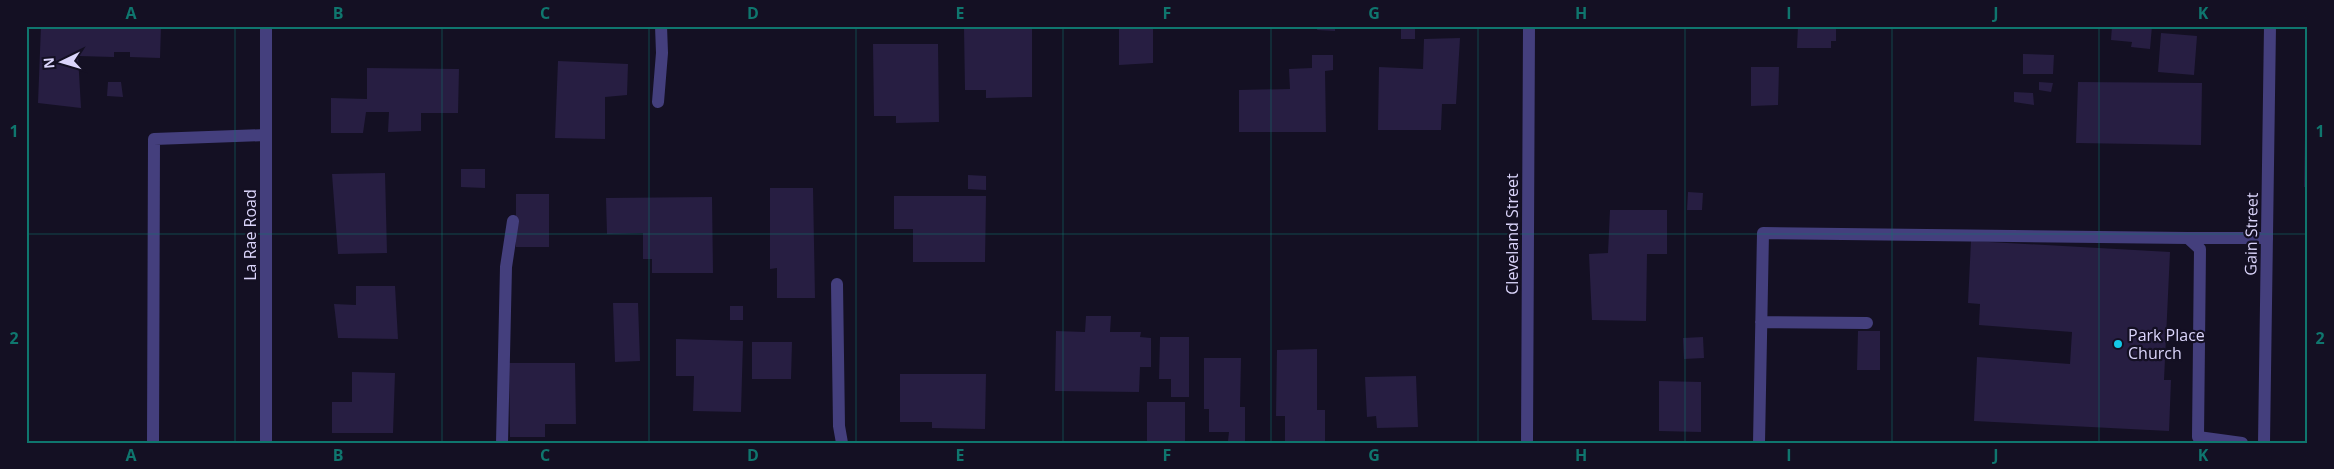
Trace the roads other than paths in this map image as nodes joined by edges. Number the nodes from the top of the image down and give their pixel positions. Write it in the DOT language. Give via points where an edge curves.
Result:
graph roads {
  1 [pos="266,26"];
  2 [pos="661,26"];
  3 [pos="1529,26"];
  4 [pos="2270,26"];
  5 [pos="658,102"];
  6 [pos="266,135"];
  7 [pos="513,221"];
  8 [pos="2188,238"];
  9 [pos="2268,238"];
  10 [pos="837,284"];
  11 [pos="1761,322"];
  12 [pos="1867,323"];
  13 [pos="154,443"];
  14 [pos="266,443"];
  15 [pos="502,443"];
  16 [pos="842,443"];
  17 [pos="1527,443"];
  18 [pos="1759,443"];
  19 [pos="2242,443"];
  20 [pos="2264,443"];
  1 -- 6 [label="street, La Rae Road"];
  2 -- 5 [label="street"];
  3 -- 17 [label="street, Cleveland Street"];
  4 -- 9 [label="street, Gain Street"];
  6 -- 13 [label="street" via="154,140"];
  6 -- 14 [label="street, La Rae Road"];
  7 -- 15 [label="street" via="506,267"];
  8 -- 9 [label="street"];
  8 -- 11 [label="street" via="1763,233"];
  8 -- 19 [label="street" via="2200,248 2198,438"];
  9 -- 20 [label="street, Gain Street"];
  10 -- 16 [label="street"];
  11 -- 12 [label="street"];
  11 -- 18 [label="street"];
}
